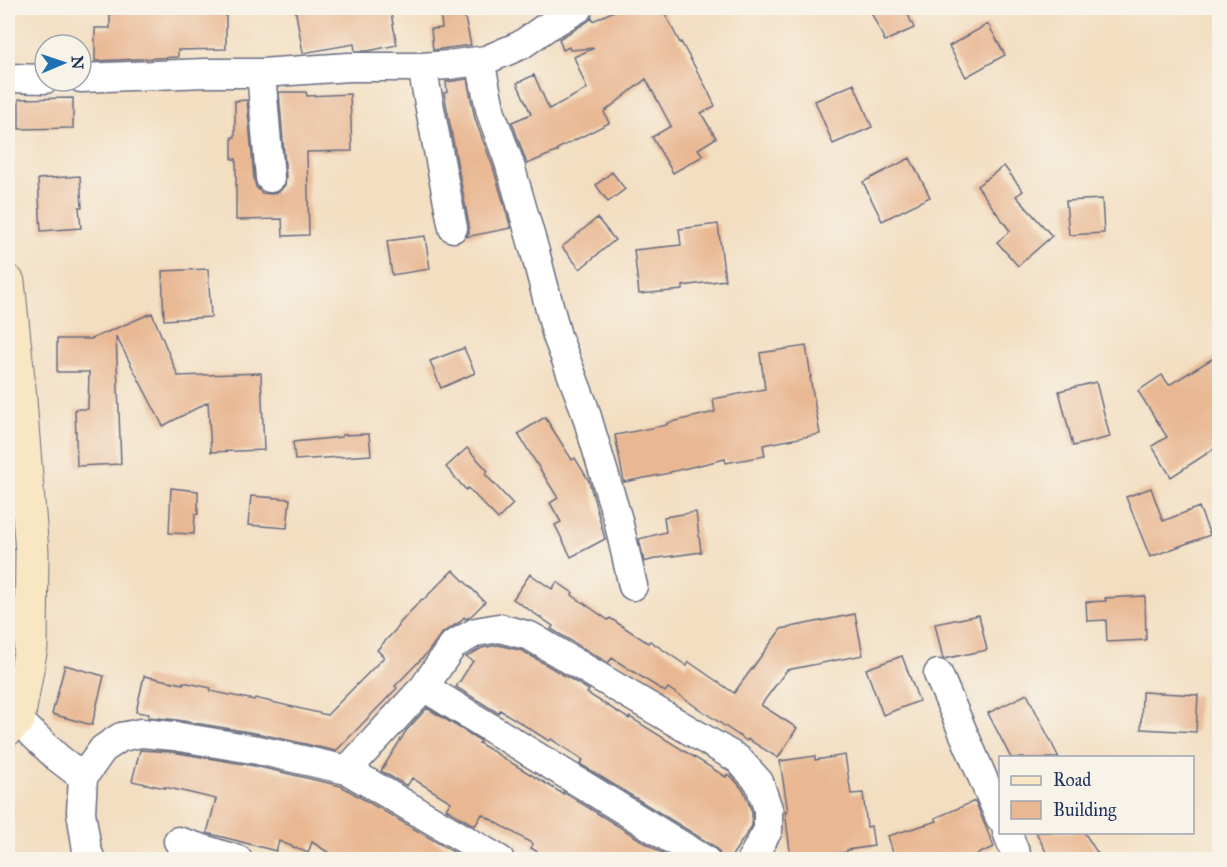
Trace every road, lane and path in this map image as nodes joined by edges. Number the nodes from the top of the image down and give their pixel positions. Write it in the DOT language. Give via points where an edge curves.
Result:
graph roads {
  1 [pos="579,8"];
  2 [pos="480,61"];
  3 [pos="422,67"];
  4 [pos="261,73"];
  5 [pos="8,78"];
  6 [pos="93,78"];
  7 [pos="33,79"];
  8 [pos="270,178"];
  9 [pos="453,228"];
  10 [pos="8,282"];
  11 [pos="633,586"];
  12 [pos="938,674"];
  13 [pos="424,687"];
  14 [pos="13,725"];
  15 [pos="347,770"];
  16 [pos="83,777"];
  17 [pos="999,816"];
  18 [pos="1008,834"];
  19 [pos="178,841"];
  20 [pos="238,859"];
  21 [pos="91,860"];
  22 [pos="500,860"];
  23 [pos="705,860"];
  24 [pos="751,860"];
  25 [pos="1018,860"];
  1 -- 2 [label="street" via="521,45"];
  2 -- 3 [label="street"];
  2 -- 11 [label="street" via="491,113 529,229 557,336 584,407 618,520"];
  3 -- 4 [label="street"];
  3 -- 9 [label="street"];
  4 -- 6 [label="street"];
  4 -- 8 [label="street"];
  5 -- 7 [label="street"];
  10 -- 14 [label="main road" via="32,552 30,647"];
  12 -- 17 [label="street"];
  13 -- 15 [label="street"];
  13 -- 23 [label="street"];
  13 -- 24 [label="street" via="453,645 476,632 499,628 530,636 738,759 759,782 768,809 768,831"];
  14 -- 16 [label="street"];
  15 -- 16 [label="street" via="258,750 141,734 121,738 103,749"];
  15 -- 22 [label="street"];
  16 -- 21 [label="street" via="81,812"];
  18 -- 25 [label="street"];
  19 -- 20 [label="street"];
}
